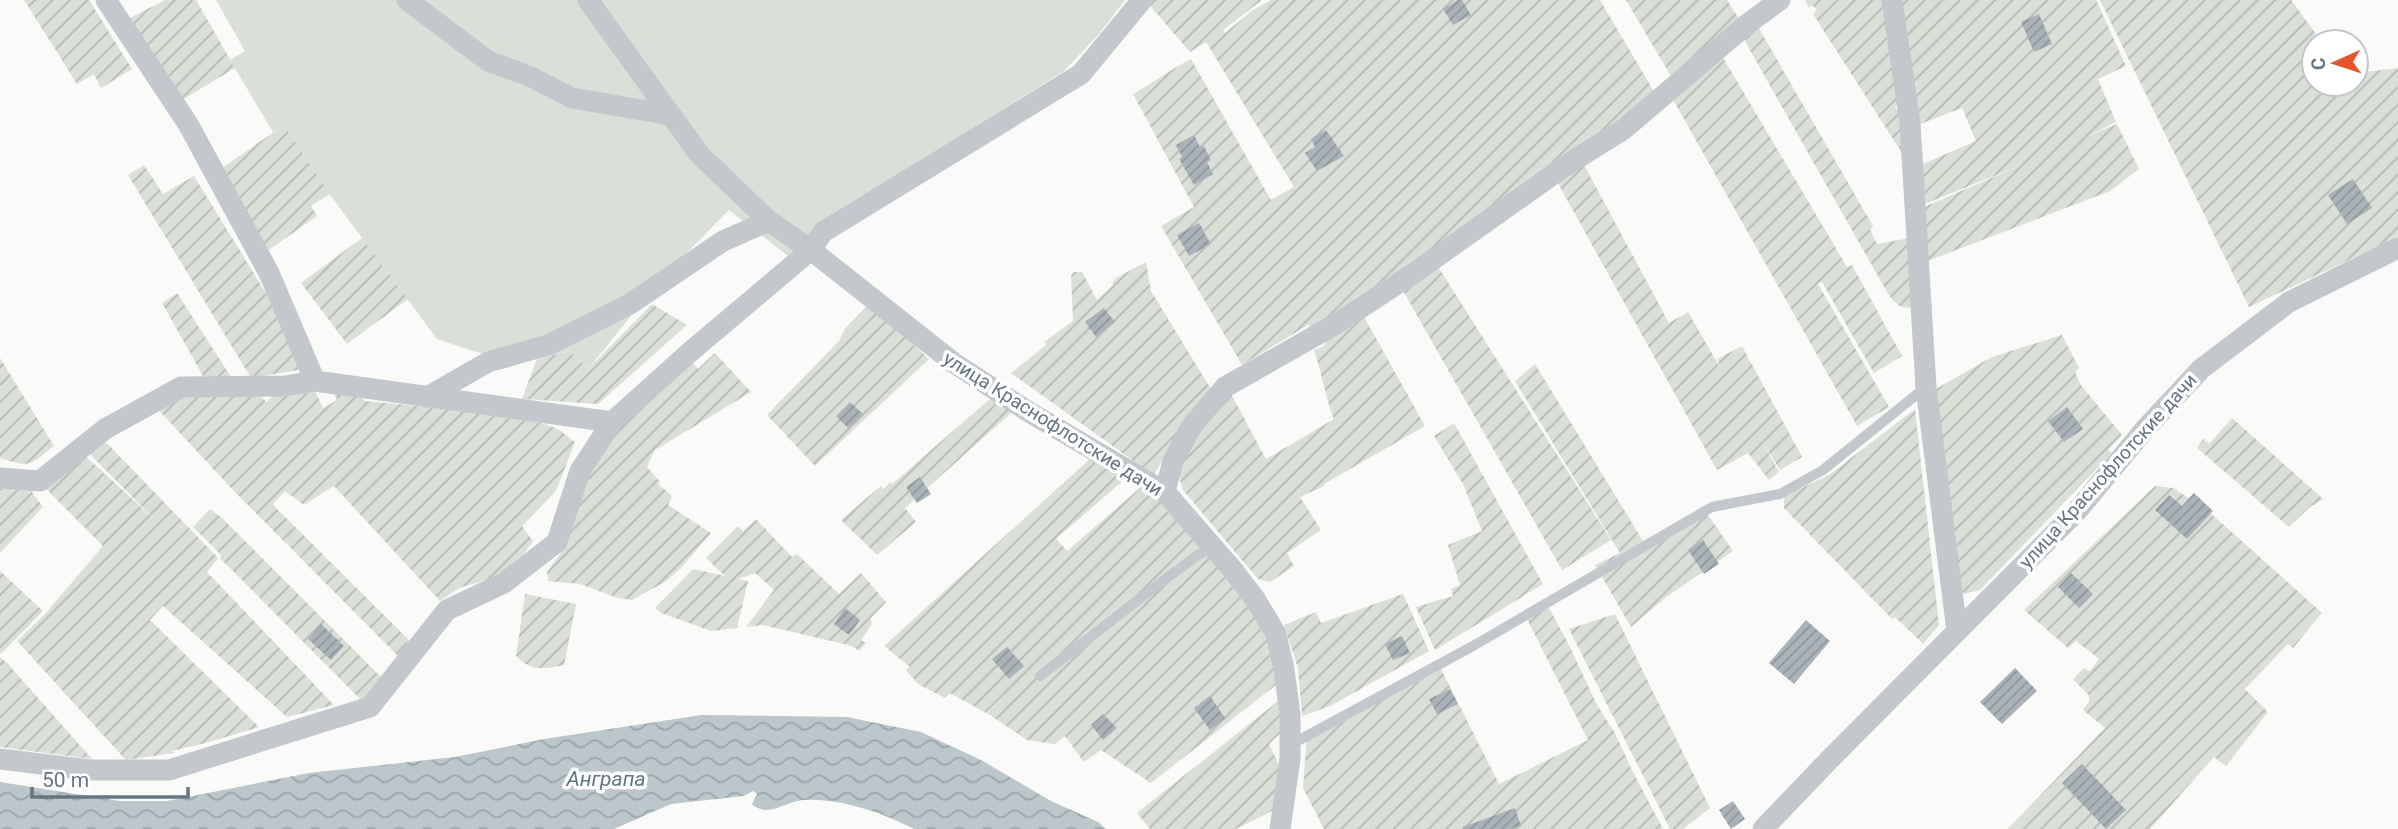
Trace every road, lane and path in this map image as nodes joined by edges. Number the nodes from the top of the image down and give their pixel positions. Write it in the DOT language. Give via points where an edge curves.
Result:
graph roads {
  1 [pos="106,0"];
  2 [pos="407,0"];
  3 [pos="588,0"];
  4 [pos="1142,0"];
  5 [pos="1780,0"];
  6 [pos="1892,0"];
  7 [pos="671,115"];
  8 [pos="769,221"];
  9 [pos="2398,248"];
  10 [pos="811,250"];
  11 [pos="314,381"];
  12 [pos="1926,387"];
  13 [pos="427,397"];
  14 [pos="612,422"];
  15 [pos="0,478"];
  16 [pos="1165,492"];
  17 [pos="1212,545"];
  18 [pos="1957,631"];
  19 [pos="1040,676"];
  20 [pos="1290,745"];
  21 [pos="0,759"];
  22 [pos="1280,829"];
  23 [pos="1763,829"];
  1 -- 11 [label="street" via="188,124 270,273"];
  2 -- 7 [label="street" via="488,61 572,98"];
  3 -- 7 [label="street, улица Краснофлотские дачи"];
  4 -- 10 [label="street" via="1081,74 822,232"];
  5 -- 16 [label="street" via="1624,129 1336,324 1225,387 1191,427 1173,461"];
  6 -- 12 [label="street" via="1910,123"];
  7 -- 8 [label="street, улица Краснофлотские дачи" via="699,154"];
  8 -- 10 [label="street, улица Краснофлотские дачи"];
  8 -- 13 [label="street" via="723,241 630,304 548,345 488,362"];
  9 -- 18 [label="street, улица Краснофлотские дачи" via="2290,302 2201,369 2077,511"];
  10 -- 14 [label="street"];
  10 -- 16 [label="street, улица Краснофлотские дачи" via="954,363"];
  11 -- 13 [label="street"];
  11 -- 15 [label="street" via="285,386 181,387 105,429 40,481"];
  12 -- 18 [label="street"];
  12 -- 20 [label="lane" via="1823,470 1780,495 1712,507 1473,646"];
  13 -- 14 [label="street"];
  14 -- 21 [label="street" via="580,471 556,542 504,583 447,610 370,707 169,770 89,770"];
  16 -- 17 [label="street, улица Краснофлотские дачи"];
  17 -- 19 [label="lane"];
  17 -- 20 [label="street, улица Краснофлотские дачи" via="1276,634 1290,715"];
  18 -- 23 [label="street, улица Краснофлотские дачи"];
  20 -- 22 [label="street, улица Краснофлотские дачи"];
}
